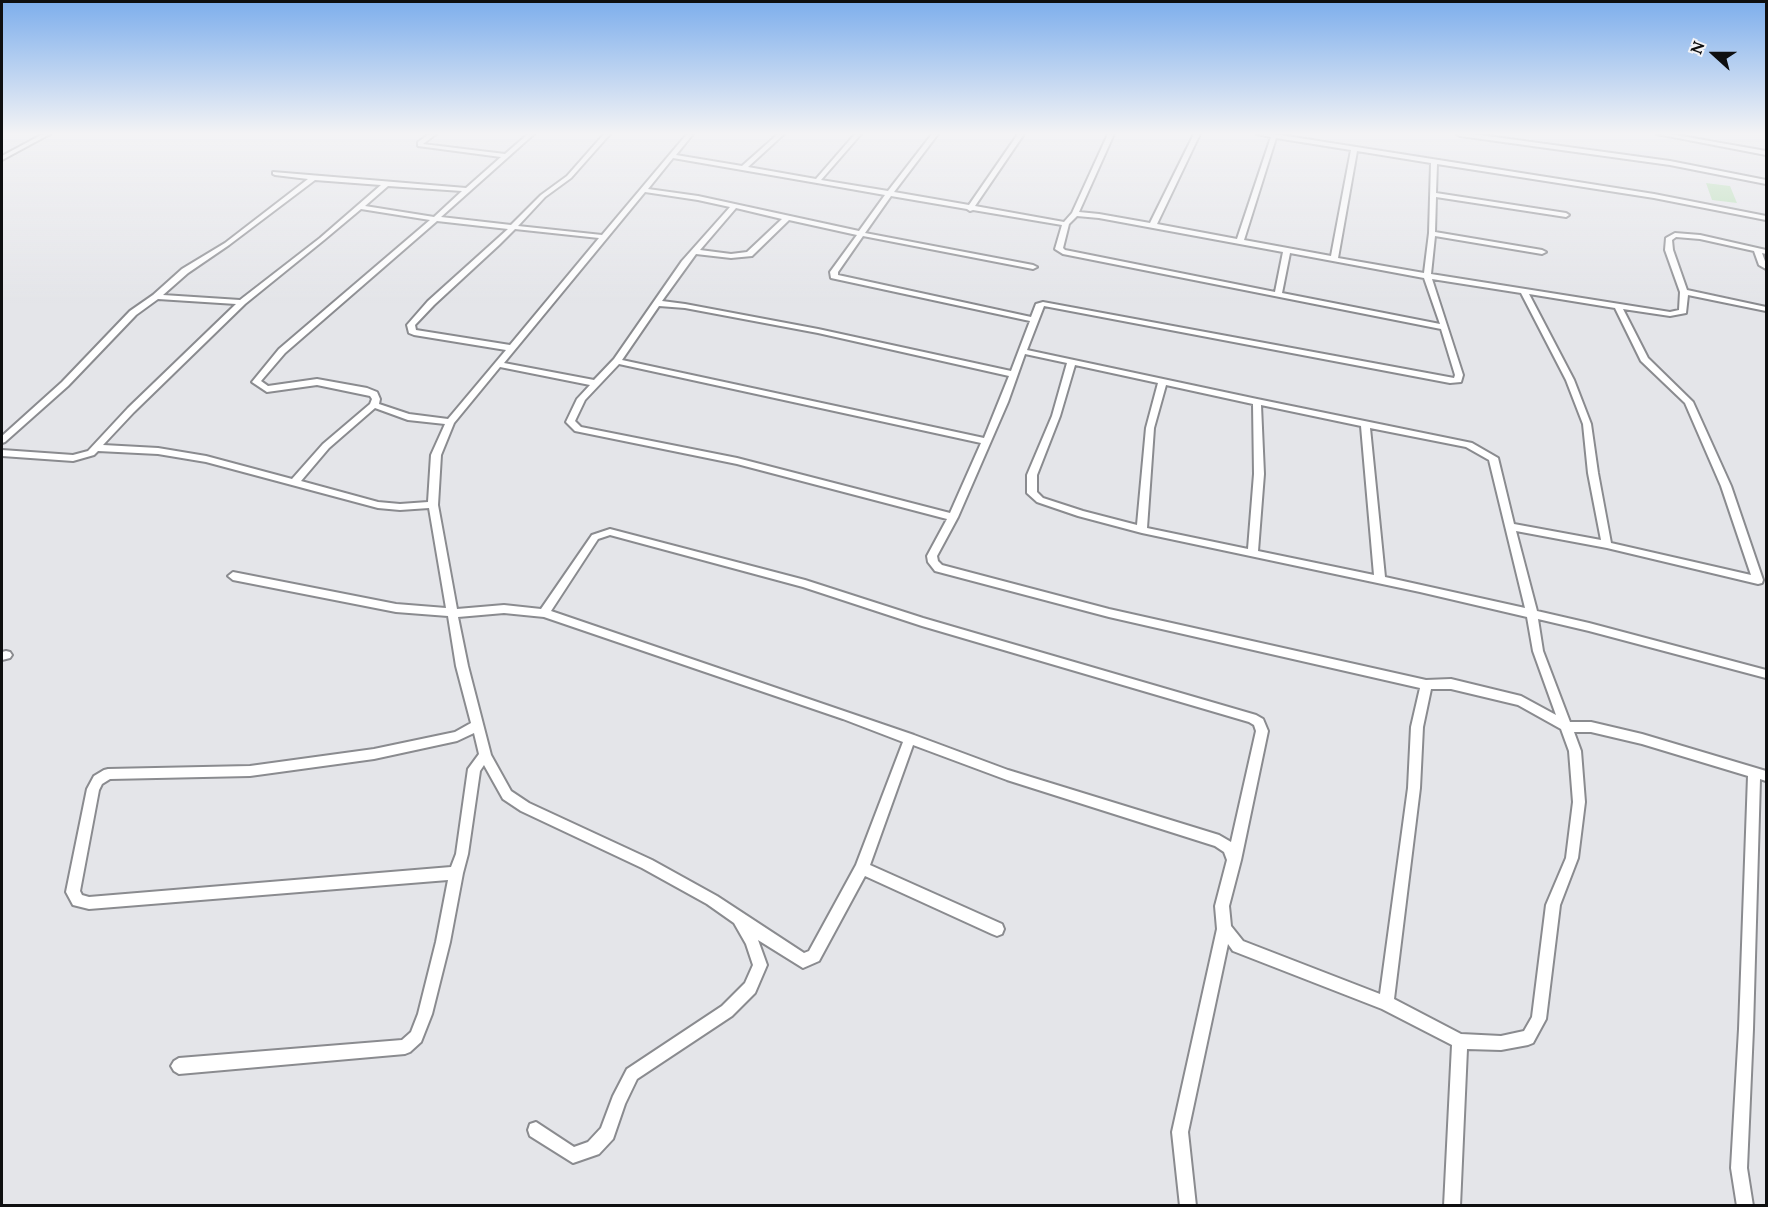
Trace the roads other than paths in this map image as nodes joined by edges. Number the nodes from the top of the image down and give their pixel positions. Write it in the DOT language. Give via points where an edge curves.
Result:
graph roads {
  1 [pos="298,190"];
  2 [pos="379,190"];
  3 [pos="468,190"];
  4 [pos="551,190"];
  5 [pos="644,190"];
  6 [pos="646,190"];
  7 [pos="867,190"];
  8 [pos="892,190"];
  9 [pos="983,190"];
  10 [pos="1086,190"];
  11 [pos="1169,190"];
  12 [pos="1256,190"];
  13 [pos="1346,190"];
  14 [pos="1432,190"];
  15 [pos="1617,190"];
  16 [pos="889,194"];
  17 [pos="1432,194"];
  18 [pos="734,206"];
  19 [pos="361,207"];
  20 [pos="970,209"];
  21 [pos="1075,214"];
  22 [pos="1566,215"];
  23 [pos="788,218"];
  24 [pos="1767,218"];
  25 [pos="436,219"];
  26 [pos="1066,224"];
  27 [pos="1152,225"];
  28 [pos="512,228"];
  29 [pos="1432,233"];
  30 [pos="862,234"];
  31 [pos="605,237"];
  32 [pos="1240,241"];
  33 [pos="1287,250"];
  34 [pos="1757,250"];
  35 [pos="694,252"];
  36 [pos="1542,252"];
  37 [pos="1767,252"];
  38 [pos="1334,258"];
  39 [pos="1033,267"];
  40 [pos="1767,267"];
  41 [pos="1427,276"];
  42 [pos="1524,292"];
  43 [pos="1684,292"];
  44 [pos="1278,294"];
  45 [pos="156,297"];
  46 [pos="242,302"];
  47 [pos="656,303"];
  48 [pos="1618,306"];
  49 [pos="1767,309"];
  50 [pos="1034,320"];
  51 [pos="1443,327"];
  52 [pos="512,348"];
  53 [pos="1022,351"];
  54 [pos="616,361"];
  55 [pos="1072,361"];
  56 [pos="498,364"];
  57 [pos="1012,374"];
  58 [pos="1163,381"];
  59 [pos="595,384"];
  60 [pos="1257,402"];
  61 [pos="374,405"];
  62 [pos="450,422"];
  63 [pos="1365,424"];
  64 [pos="2,440"];
  65 [pos="986,441"];
  66 [pos="97,448"];
  67 [pos="2,453"];
  68 [pos="294,483"];
  69 [pos="433,505"];
  70 [pos="953,517"];
  71 [pos="1510,527"];
  72 [pos="1142,530"];
  73 [pos="1607,545"];
  74 [pos="1253,551"];
  75 [pos="233,576"];
  76 [pos="1380,579"];
  77 [pos="1762,580"];
  78 [pos="454,613"];
  79 [pos="544,613"];
  80 [pos="1532,614"];
  81 [pos="1767,674"];
  82 [pos="1426,685"];
  83 [pos="477,726"];
  84 [pos="1568,727"];
  85 [pos="910,738"];
  86 [pos="485,755"];
  87 [pos="1760,774"];
  88 [pos="1234,860"];
  89 [pos="862,868"];
  90 [pos="456,873"];
  91 [pos="739,918"];
  92 [pos="997,929"];
  93 [pos="1224,929"];
  94 [pos="1386,1003"];
  95 [pos="1460,1041"];
  96 [pos="179,1066"];
  97 [pos="536,1130"];
  98 [pos="1188,1206"];
  99 [pos="1452,1206"];
  100 [pos="1745,1206"];
  1 -- 45 [label="street" via="184,271"];
  2 -- 19 [label="street"];
  3 -- 25 [label="street"];
  4 -- 28 [label="street"];
  5 -- 31 [label="street"];
  6 -- 18 [label="street"];
  7 -- 16 [label="street"];
  8 -- 16 [label="street"];
  9 -- 20 [label="street"];
  10 -- 21 [label="street"];
  11 -- 27 [label="street"];
  12 -- 32 [label="street"];
  13 -- 38 [label="street"];
  14 -- 17 [label="street"];
  15 -- 24 [label="street"];
  16 -- 20 [label="street"];
  16 -- 30 [label="street"];
  17 -- 22 [label="street"];
  17 -- 29 [label="street"];
  18 -- 23 [label="street"];
  18 -- 35 [label="street"];
  19 -- 25 [label="street"];
  19 -- 46 [label="street"];
  20 -- 26 [label="street"];
  21 -- 26 [label="street"];
  21 -- 27 [label="street"];
  23 -- 30 [label="street"];
  23 -- 35 [label="street" via="749,254"];
  25 -- 28 [label="street"];
  25 -- 61 [label="street" via="282,351 256,382 267,388 317,382 355,389 374,394"];
  26 -- 44 [label="street" via="1059,249 1063,252"];
  27 -- 32 [label="street"];
  28 -- 31 [label="street"];
  28 -- 52 [label="street" via="411,325 417,333"];
  29 -- 36 [label="street"];
  29 -- 41 [label="street"];
  30 -- 39 [label="street"];
  30 -- 50 [label="street" via="834,276"];
  31 -- 52 [label="street"];
  32 -- 33 [label="street"];
  33 -- 38 [label="street"];
  33 -- 44 [label="street"];
  34 -- 37 [label="street"];
  34 -- 40 [label="street"];
  34 -- 43 [label="street" via="1686,235 1668,239"];
  35 -- 47 [label="street"];
  38 -- 41 [label="street"];
  41 -- 42 [label="street"];
  41 -- 51 [label="street"];
  42 -- 48 [label="street"];
  42 -- 73 [label="street" via="1570,380 1587,424"];
  43 -- 48 [label="street" via="1683,311 1678,314"];
  43 -- 49 [label="street"];
  44 -- 51 [label="street"];
  45 -- 46 [label="street"];
  45 -- 64 [label="street" via="133,313 65,384"];
  46 -- 66 [label="street"];
  47 -- 54 [label="street"];
  47 -- 57 [label="street" via="818,331"];
  48 -- 77 [label="street" via="1644,359 1689,402"];
  50 -- 51 [label="street" via="1039,306 1048,303 1458,380"];
  50 -- 53 [label="street"];
  52 -- 56 [label="street"];
  53 -- 55 [label="street"];
  53 -- 57 [label="street"];
  54 -- 59 [label="street"];
  54 -- 65 [label="street"];
  55 -- 58 [label="street"];
  55 -- 72 [label="street" via="1056,416 1032,475 1032,493 1050,505"];
  56 -- 59 [label="street"];
  56 -- 62 [label="street"];
  57 -- 65 [label="street"];
  58 -- 60 [label="street"];
  58 -- 72 [label="street" via="1150,428"];
  59 -- 70 [label="street" via="573,412 570,422 578,429 737,461"];
  60 -- 63 [label="street"];
  60 -- 74 [label="street" via="1259,474"];
  61 -- 62 [label="street" via="408,417"];
  61 -- 68 [label="street" via="326,446"];
  62 -- 69 [label="street" via="436,455"];
  63 -- 71 [label="street" via="1469,445 1493,458"];
  63 -- 76 [label="street"];
  65 -- 70 [label="street"];
  66 -- 67 [label="street" via="73,458"];
  66 -- 68 [label="street" via="158,451 206,459"];
  68 -- 69 [label="street" via="378,505"];
  69 -- 78 [label="street"];
  70 -- 82 [label="street" via="932,556 939,568 1109,613"];
  71 -- 73 [label="street"];
  71 -- 80 [label="street"];
  72 -- 74 [label="street"];
  73 -- 77 [label="street"];
  74 -- 76 [label="street"];
  75 -- 78 [label="street" via="396,608"];
  76 -- 80 [label="street"];
  78 -- 79 [label="street" via="504,609"];
  78 -- 83 [label="street"];
  79 -- 85 [label="street"];
  79 -- 88 [label="street" via="595,537 610,532 805,584 1252,718 1259,722 1262,731"];
  80 -- 81 [label="street"];
  80 -- 84 [label="street" via="1538,651"];
  82 -- 84 [label="street" via="1451,684 1521,701"];
  82 -- 94 [label="street"];
  83 -- 86 [label="street"];
  83 -- 90 [label="street" via="457,736 374,754 250,771 108,774 93,789 73,892 78,901 89,903"];
  84 -- 87 [label="street" via="1591,726"];
  84 -- 95 [label="street" via="1575,751 1579,802 1572,858 1553,905 1539,1019 1527,1038 1501,1043"];
  85 -- 88 [label="street" via="1007,775 1218,841 1228,848"];
  85 -- 89 [label="street"];
  86 -- 90 [label="street" via="474,769 469,788 468,824"];
  86 -- 91 [label="street" via="507,795 525,807 647,864"];
  87 -- 100 [label="street" via="1739,1168"];
  88 -- 93 [label="street" via="1222,906"];
  89 -- 91 [label="street" via="814,956 803,961"];
  89 -- 92 [label="street"];
  90 -- 96 [label="street" via="426,1014 416,1037 405,1047"];
  91 -- 97 [label="street" via="760,965 750,988 727,1011 632,1074 607,1133 593,1148 573,1155"];
  93 -- 94 [label="street" via="1238,946"];
  93 -- 98 [label="street" via="1180,1132"];
  94 -- 95 [label="street"];
  95 -- 99 [label="street"];
}
